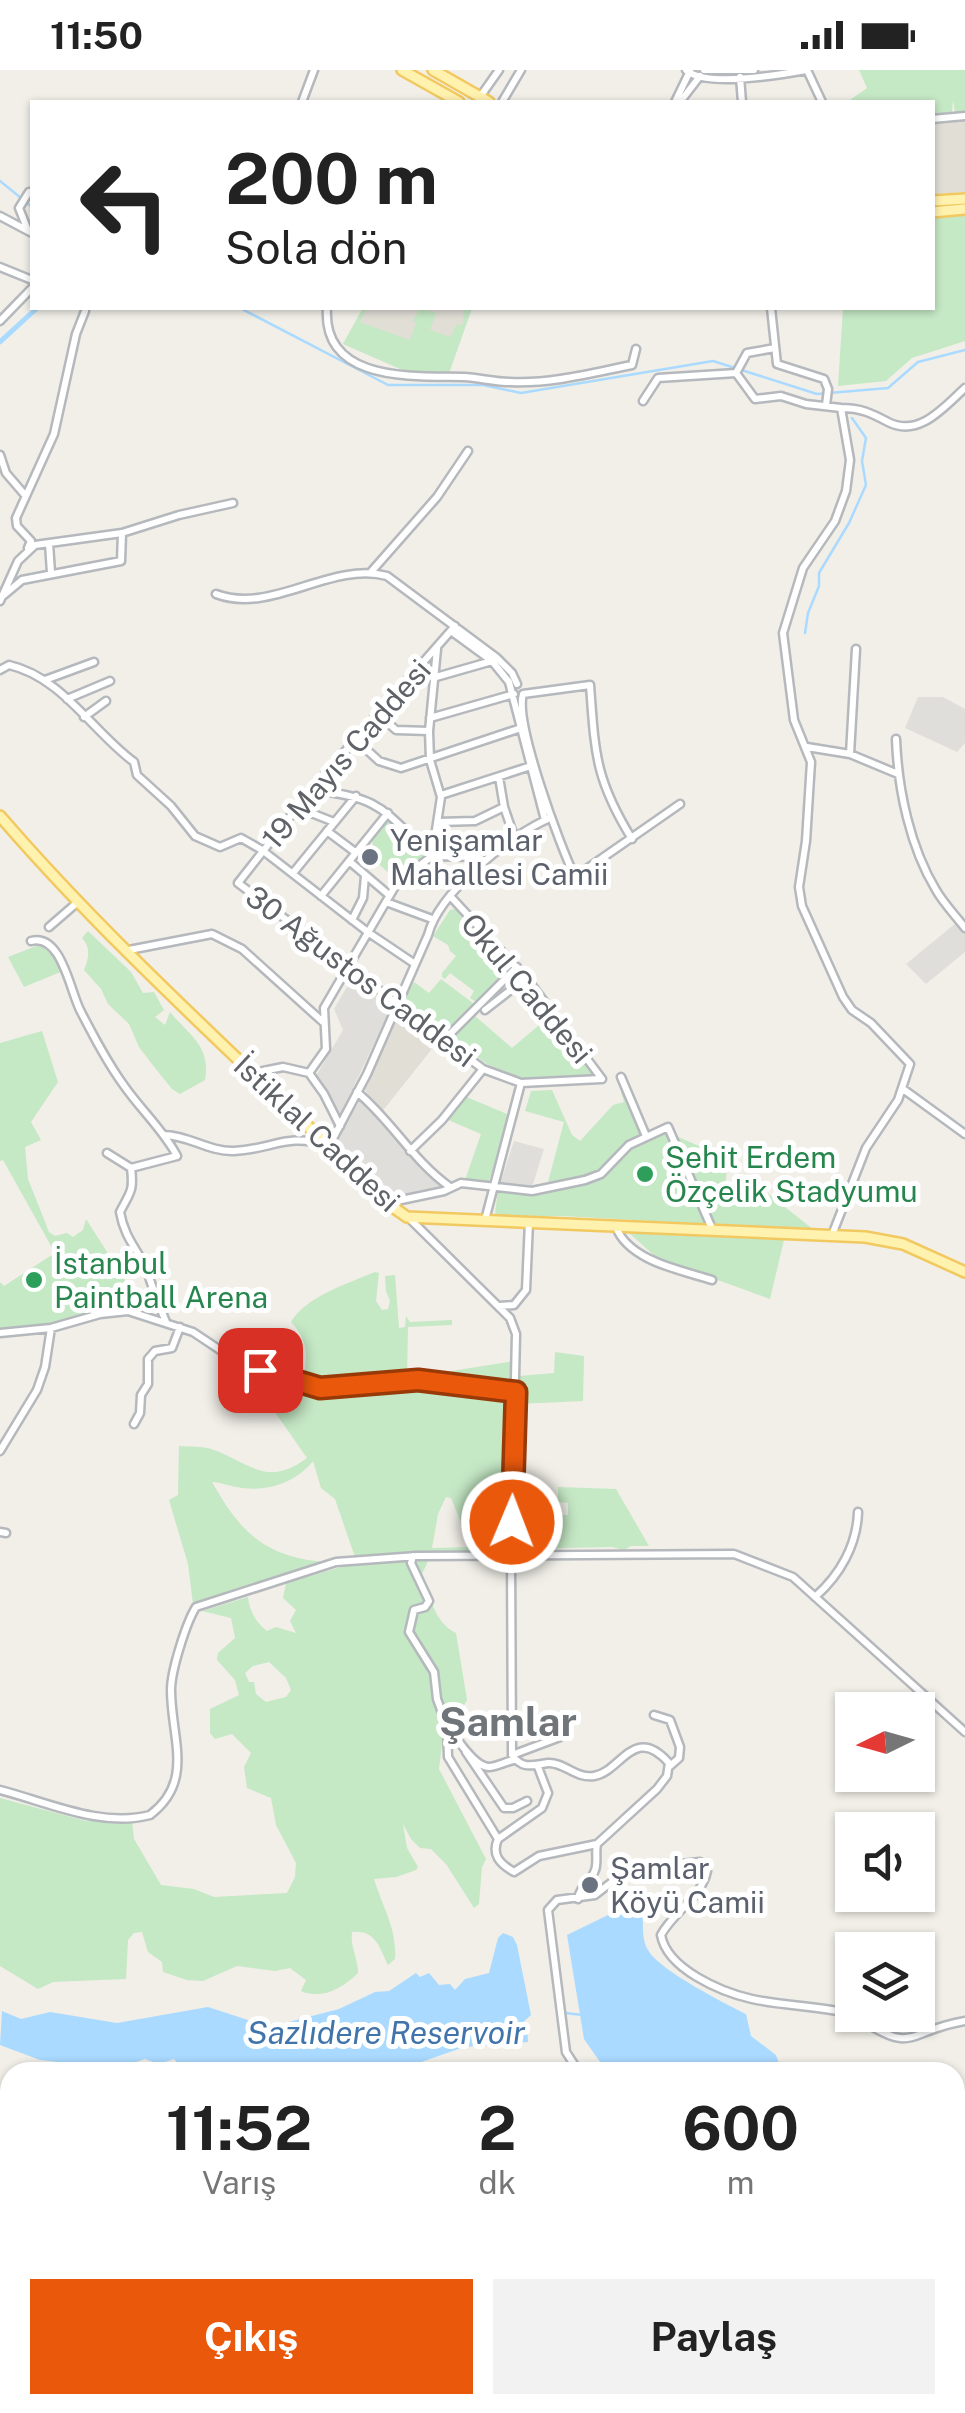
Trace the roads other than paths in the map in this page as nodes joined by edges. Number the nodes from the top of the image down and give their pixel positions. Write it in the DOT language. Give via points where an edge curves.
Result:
graph roads {
  1 [pos="314,70"];
  2 [pos="402,70"];
  3 [pos="433,70"];
  4 [pos="499,70"];
  5 [pos="521,70"];
  6 [pos="754,70"];
  7 [pos="808,70"];
  8 [pos="695,72"];
  9 [pos="728,75"];
  10 [pos="740,77"];
  11 [pos="480,97"];
  12 [pos="303,100"];
  13 [pos="457,100"];
  14 [pos="503,100"];
  15 [pos="679,100"];
  16 [pos="742,100"];
  17 [pos="823,100"];
  18 [pos="965,116"];
  19 [pos="935,120"];
  20 [pos="25,197"];
  21 [pos="965,198"];
  22 [pos="935,201"];
  23 [pos="965,210"];
  24 [pos="935,212"];
  25 [pos="0,216"];
  26 [pos="30,231"];
  27 [pos="0,267"];
  28 [pos="30,279"];
  29 [pos="30,290"];
  30 [pos="327,310"];
  31 [pos="770,310"];
  32 [pos="85,312"];
  33 [pos="0,321"];
  34 [pos="775,348"];
  35 [pos="636,350"];
  36 [pos="737,369"];
  37 [pos="965,388"];
  38 [pos="643,402"];
  39 [pos="827,402"];
  40 [pos="841,408"];
  41 [pos="468,451"];
  42 [pos="0,455"];
  43 [pos="24,494"];
  44 [pos="233,504"];
  45 [pos="122,533"];
  46 [pos="49,543"];
  47 [pos="28,550"];
  48 [pos="371,572"];
  49 [pos="51,573"];
  50 [pos="216,594"];
  51 [pos="1,597"];
  52 [pos="453,629"];
  53 [pos="437,648"];
  54 [pos="856,649"];
  55 [pos="494,660"];
  56 [pos="94,662"];
  57 [pos="0,670"];
  58 [pos="436,677"];
  59 [pos="45,680"];
  60 [pos="110,682"];
  61 [pos="517,684"];
  62 [pos="514,694"];
  63 [pos="68,699"];
  64 [pos="106,701"];
  65 [pos="378,714"];
  66 [pos="84,717"];
  67 [pos="430,718"];
  68 [pos="523,727"];
  69 [pos="429,732"];
  70 [pos="354,738"];
  71 [pos="896,740"];
  72 [pos="807,748"];
  73 [pos="850,754"];
  74 [pos="430,760"];
  75 [pos="533,766"];
  76 [pos="898,774"];
  77 [pos="499,777"];
  78 [pos="310,790"];
  79 [pos="441,795"];
  80 [pos="356,796"];
  81 [pos="680,804"];
  82 [pos="296,807"];
  83 [pos="504,807"];
  84 [pos="388,812"];
  85 [pos="0,816"];
  86 [pos="548,819"];
  87 [pos="334,822"];
  88 [pos="438,822"];
  89 [pos="327,831"];
  90 [pos="514,839"];
  91 [pos="632,839"];
  92 [pos="262,850"];
  93 [pos="356,852"];
  94 [pos="432,856"];
  95 [pos="349,860"];
  96 [pos="485,862"];
  97 [pos="292,873"];
  98 [pos="364,874"];
  99 [pos="238,883"];
  100 [pos="321,896"];
  101 [pos="451,897"];
  102 [pos="388,898"];
  103 [pos="80,901"];
  104 [pos="432,919"];
  105 [pos="352,920"];
  106 [pos="49,927"];
  107 [pos="965,928"];
  108 [pos="369,933"];
  109 [pos="31,942"];
  110 [pos="129,950"];
  111 [pos="415,964"];
  112 [pos="349,965"];
  113 [pos="516,968"];
  114 [pos="526,978"];
  115 [pos="398,1003"];
  116 [pos="485,1010"];
  117 [pos="323,1022"];
  118 [pos="445,1039"];
  119 [pos="483,1069"];
  120 [pos="252,1074"];
  121 [pos="309,1074"];
  122 [pos="621,1077"];
  123 [pos="521,1084"];
  124 [pos="903,1089"];
  125 [pos="357,1092"];
  126 [pos="340,1126"];
  127 [pos="310,1128"];
  128 [pos="965,1134"];
  129 [pos="164,1136"];
  130 [pos="646,1136"];
  131 [pos="304,1138"];
  132 [pos="329,1146"];
  133 [pos="410,1151"];
  134 [pos="107,1153"];
  135 [pos="130,1168"];
  136 [pos="496,1186"];
  137 [pos="450,1188"];
  138 [pos="387,1203"];
  139 [pos="407,1216"];
  140 [pos="486,1220"];
  141 [pos="529,1222"];
  142 [pos="616,1225"];
  143 [pos="714,1232"];
  144 [pos="832,1236"];
  145 [pos="965,1272"];
  146 [pos="712,1280"];
  147 [pos="498,1306"];
  148 [pos="167,1323"];
  149 [pos="180,1327"];
  150 [pos="51,1328"];
  151 [pos="0,1333"];
  152 [pos="516,1392"];
  153 [pos="134,1424"];
  154 [pos="0,1451"];
  155 [pos="858,1512"];
  156 [pos="511,1555"];
  157 [pos="413,1556"];
  158 [pos="814,1596"];
  159 [pos="654,1715"];
  160 [pos="446,1724"];
  161 [pos="965,1732"];
  162 [pos="560,1737"];
  163 [pos="466,1752"];
  164 [pos="513,1757"];
  165 [pos="670,1766"];
  166 [pos="538,1767"];
  167 [pos="0,1790"];
  168 [pos="527,1800"];
  169 [pos="498,1839"];
  170 [pos="596,1844"];
  171 [pos="578,1899"];
  172 [pos="835,2010"];
  173 [pos="965,2021"];
  174 [pos="935,2030"];
  175 [pos="879,2032"];
  176 [pos="929,2032"];
  177 [pos="573,2062"];
  178 [pos="965,2356"];
  179 [pos="965,2369"];
  1 -- 12 [label="street"];
  2 -- 13 [label="main road"];
  3 -- 11 [label="main road"];
  4 -- 11 [label="street"];
  5 -- 14 [label="street"];
  6 -- 9 [label="street"];
  7 -- 10 [label="street"];
  7 -- 17 [label="street"];
  8 -- 9 [label="street"];
  8 -- 15 [label="street"];
  9 -- 10 [label="street"];
  10 -- 16 [label="street"];
  18 -- 19 [label="street"];
  20 -- 26 [label="street" via="18,208"];
  21 -- 22 [label="main road"];
  23 -- 24 [label="main road"];
  25 -- 26 [label="street"];
  27 -- 28 [label="street"];
  29 -- 33 [label="street"];
  30 -- 35 [label="street" via="336,348 387,375 552,381 632,365"];
  31 -- 34 [label="street"];
  32 -- 43 [label="street" via="54,434"];
  34 -- 36 [label="street" via="752,351"];
  34 -- 39 [label="street" via="780,366 824,379"];
  36 -- 38 [label="street" via="658,378"];
  36 -- 39 [label="street" via="755,399"];
  37 -- 40 [label="street" via="942,411 907,428 867,410"];
  39 -- 40 [label="street"];
  40 -- 72 [label="street" via="850,460 846,491 835,522 803,568 783,633 794,720"];
  41 -- 48 [label="street"];
  42 -- 43 [label="street"];
  43 -- 47 [label="street" via="16,518 31,541"];
  44 -- 45 [label="street"];
  45 -- 46 [label="street"];
  45 -- 49 [label="street" via="121,562"];
  46 -- 47 [label="street"];
  46 -- 49 [label="street"];
  47 -- 51 [label="street"];
  48 -- 50 [label="street" via="240,601"];
  48 -- 52 [label="street" via="400,584"];
  49 -- 51 [label="street" via="22,580"];
  52 -- 53 [label="street, 19 Mayıs Caddesi"];
  52 -- 55 [label="street"];
  53 -- 58 [label="street"];
  53 -- 65 [label="street, 19 Mayıs Caddesi"];
  54 -- 73 [label="street"];
  55 -- 58 [label="street"];
  55 -- 61 [label="street"];
  55 -- 62 [label="street"];
  56 -- 59 [label="street"];
  57 -- 59 [label="street" via="14,666"];
  58 -- 67 [label="street"];
  59 -- 63 [label="street"];
  60 -- 63 [label="street"];
  62 -- 67 [label="street"];
  62 -- 68 [label="street"];
  63 -- 66 [label="street"];
  64 -- 66 [label="street"];
  65 -- 69 [label="street" via="396,730"];
  65 -- 70 [label="street, 19 Mayıs Caddesi"];
  66 -- 92 [label="street" via="134,762 137,775 195,836 220,846 242,838"];
  67 -- 69 [label="street"];
  68 -- 74 [label="street"];
  68 -- 75 [label="street"];
  68 -- 91 [label="street" via="520,702 527,692 590,685 599,772"];
  69 -- 74 [label="street"];
  70 -- 74 [label="street" via="395,768"];
  70 -- 78 [label="street, 19 Mayıs Caddesi"];
  71 -- 76 [label="street"];
  72 -- 73 [label="street"];
  72 -- 124 [label="street" via="812,777 802,906 852,1010 910,1064"];
  73 -- 76 [label="street"];
  74 -- 79 [label="street"];
  75 -- 77 [label="street"];
  75 -- 86 [label="street"];
  76 -- 107 [label="street" via="936,890"];
  77 -- 79 [label="street"];
  77 -- 83 [label="street"];
  78 -- 80 [label="street"];
  78 -- 82 [label="street, 19 Mayıs Caddesi"];
  79 -- 88 [label="street"];
  80 -- 84 [label="street"];
  80 -- 87 [label="street"];
  81 -- 91 [label="street"];
  82 -- 87 [label="street"];
  82 -- 92 [label="street, 19 Mayıs Caddesi"];
  83 -- 88 [label="street" via="475,821"];
  83 -- 90 [label="street"];
  84 -- 93 [label="street"];
  84 -- 94 [label="street"];
  85 -- 103 [label="main road, İstiklal Caddesi"];
  86 -- 90 [label="street"];
  86 -- 91 [label="street" via="575,877"];
  87 -- 89 [label="street"];
  88 -- 94 [label="street"];
  89 -- 93 [label="street"];
  89 -- 97 [label="street"];
  90 -- 96 [label="street"];
  92 -- 97 [label="street"];
  92 -- 99 [label="street, 19 Mayıs Caddesi"];
  93 -- 95 [label="street"];
  94 -- 96 [label="street" via="477,856"];
  94 -- 102 [label="street" via="401,878"];
  95 -- 98 [label="street"];
  95 -- 100 [label="street"];
  96 -- 101 [label="street"];
  97 -- 100 [label="street"];
  98 -- 102 [label="street"];
  98 -- 105 [label="street" via="364,898"];
  99 -- 112 [label="street, 30 Ağustos Caddesi"];
  100 -- 105 [label="street"];
  101 -- 104 [label="street"];
  101 -- 113 [label="street, Okul Caddesi"];
  102 -- 104 [label="street"];
  102 -- 108 [label="street"];
  103 -- 106 [label="street"];
  103 -- 110 [label="main road, İstiklal Caddesi"];
  104 -- 111 [label="street"];
  105 -- 108 [label="street"];
  108 -- 111 [label="street"];
  108 -- 112 [label="street"];
  109 -- 129 [label="street" via="46,942 60,959 104,1053"];
  110 -- 117 [label="street" via="212,934 242,949"];
  110 -- 120 [label="main road, İstiklal Caddesi"];
  111 -- 115 [label="street"];
  112 -- 115 [label="street, 30 Ağustos Caddesi"];
  112 -- 117 [label="street"];
  113 -- 114 [label="street, Okul Caddesi"];
  113 -- 118 [label="street"];
  114 -- 116 [label="street"];
  114 -- 123 [label="street, Okul Caddesi" via="602,1079"];
  115 -- 118 [label="street, 30 Ağustos Caddesi"];
  115 -- 125 [label="street"];
  117 -- 121 [label="street" via="326,1049"];
  118 -- 119 [label="street, 30 Ağustos Caddesi"];
  119 -- 123 [label="street, 30 Ağustos Caddesi"];
  119 -- 133 [label="street"];
  120 -- 121 [label="street" via="283,1067"];
  120 -- 127 [label="main road, İstiklal Caddesi"];
  121 -- 126 [label="street"];
  122 -- 130 [label="street"];
  123 -- 136 [label="street"];
  124 -- 128 [label="street"];
  124 -- 144 [label="street" via="866,1148"];
  125 -- 126 [label="street"];
  125 -- 133 [label="street"];
  126 -- 132 [label="street"];
  127 -- 131 [label="street"];
  127 -- 132 [label="main road, İstiklal Caddesi"];
  129 -- 131 [label="street" via="236,1151"];
  129 -- 135 [label="street" via="178,1156"];
  130 -- 136 [label="street" via="593,1177 532,1191"];
  130 -- 143 [label="street" via="668,1127"];
  131 -- 132 [label="street"];
  132 -- 138 [label="main road, İstiklal Caddesi"];
  133 -- 137 [label="street"];
  134 -- 135 [label="street"];
  135 -- 148 [label="street" via="133,1186 121,1219"];
  136 -- 137 [label="street" via="467,1182"];
  136 -- 140 [label="street"];
  137 -- 138 [label="street"];
  138 -- 139 [label="main road, İstiklal Caddesi"];
  139 -- 140 [label="main road, İstiklal Caddesi"];
  139 -- 147 [label="street"];
  140 -- 141 [label="main road, İstiklal Caddesi"];
  141 -- 142 [label="main road, İstiklal Caddesi"];
  141 -- 147 [label="street" via="525,1294"];
  142 -- 143 [label="main road, İstiklal Caddesi"];
  142 -- 146 [label="street" via="642,1254"];
  143 -- 144 [label="main road, İstiklal Caddesi"];
  144 -- 145 [label="main road, İstiklal Caddesi" via="903,1244"];
  147 -- 152 [label="street" via="516,1334"];
  148 -- 149 [label="street"];
  148 -- 150 [label="street" via="128,1312"];
  149 -- 152 [label="street" via="260,1370 320,1388 418,1380"];
  149 -- 153 [label="street" via="172,1348 148,1359 148,1384"];
  150 -- 151 [label="street"];
  150 -- 154 [label="street" via="37,1390"];
  152 -- 156 [label="street"];
  155 -- 158 [label="street" via="840,1570"];
  156 -- 157 [label="street"];
  156 -- 158 [label="street" via="734,1554 794,1577"];
  156 -- 164 [label="street"];
  157 -- 160 [label="street" via="430,1601 414,1610 409,1632 431,1663"];
  157 -- 167 [label="street" via="336,1562 196,1608 170,1689 178,1781 150,1815 71,1811"];
  158 -- 161 [label="street"];
  159 -- 165 [label="street" via="670,1720 680,1746"];
  160 -- 163 [label="street"];
  160 -- 169 [label="street" via="448,1757"];
  162 -- 164 [label="street"];
  163 -- 164 [label="street" via="489,1767"];
  163 -- 168 [label="street" via="504,1808"];
  164 -- 166 [label="street"];
  165 -- 166 [label="street" via="662,1755 639,1748 596,1776 558,1765"];
  165 -- 170 [label="street" via="647,1799"];
  166 -- 169 [label="street" via="548,1793 542,1808"];
  169 -- 170 [label="street" via="496,1856 514,1872 539,1856"];
  170 -- 171 [label="street" via="596,1868"];
  171 -- 172 [label="street" via="652,1866 700,1862 707,1871 704,1884 660,1935 668,1954 698,1977 749,1998"];
  171 -- 177 [label="street" via="557,1900 548,1913 566,2052"];
  173 -- 174 [label="street"];
  175 -- 176 [label="street" via="902,2040"];
  178 -- 179 [label="street"];
}
